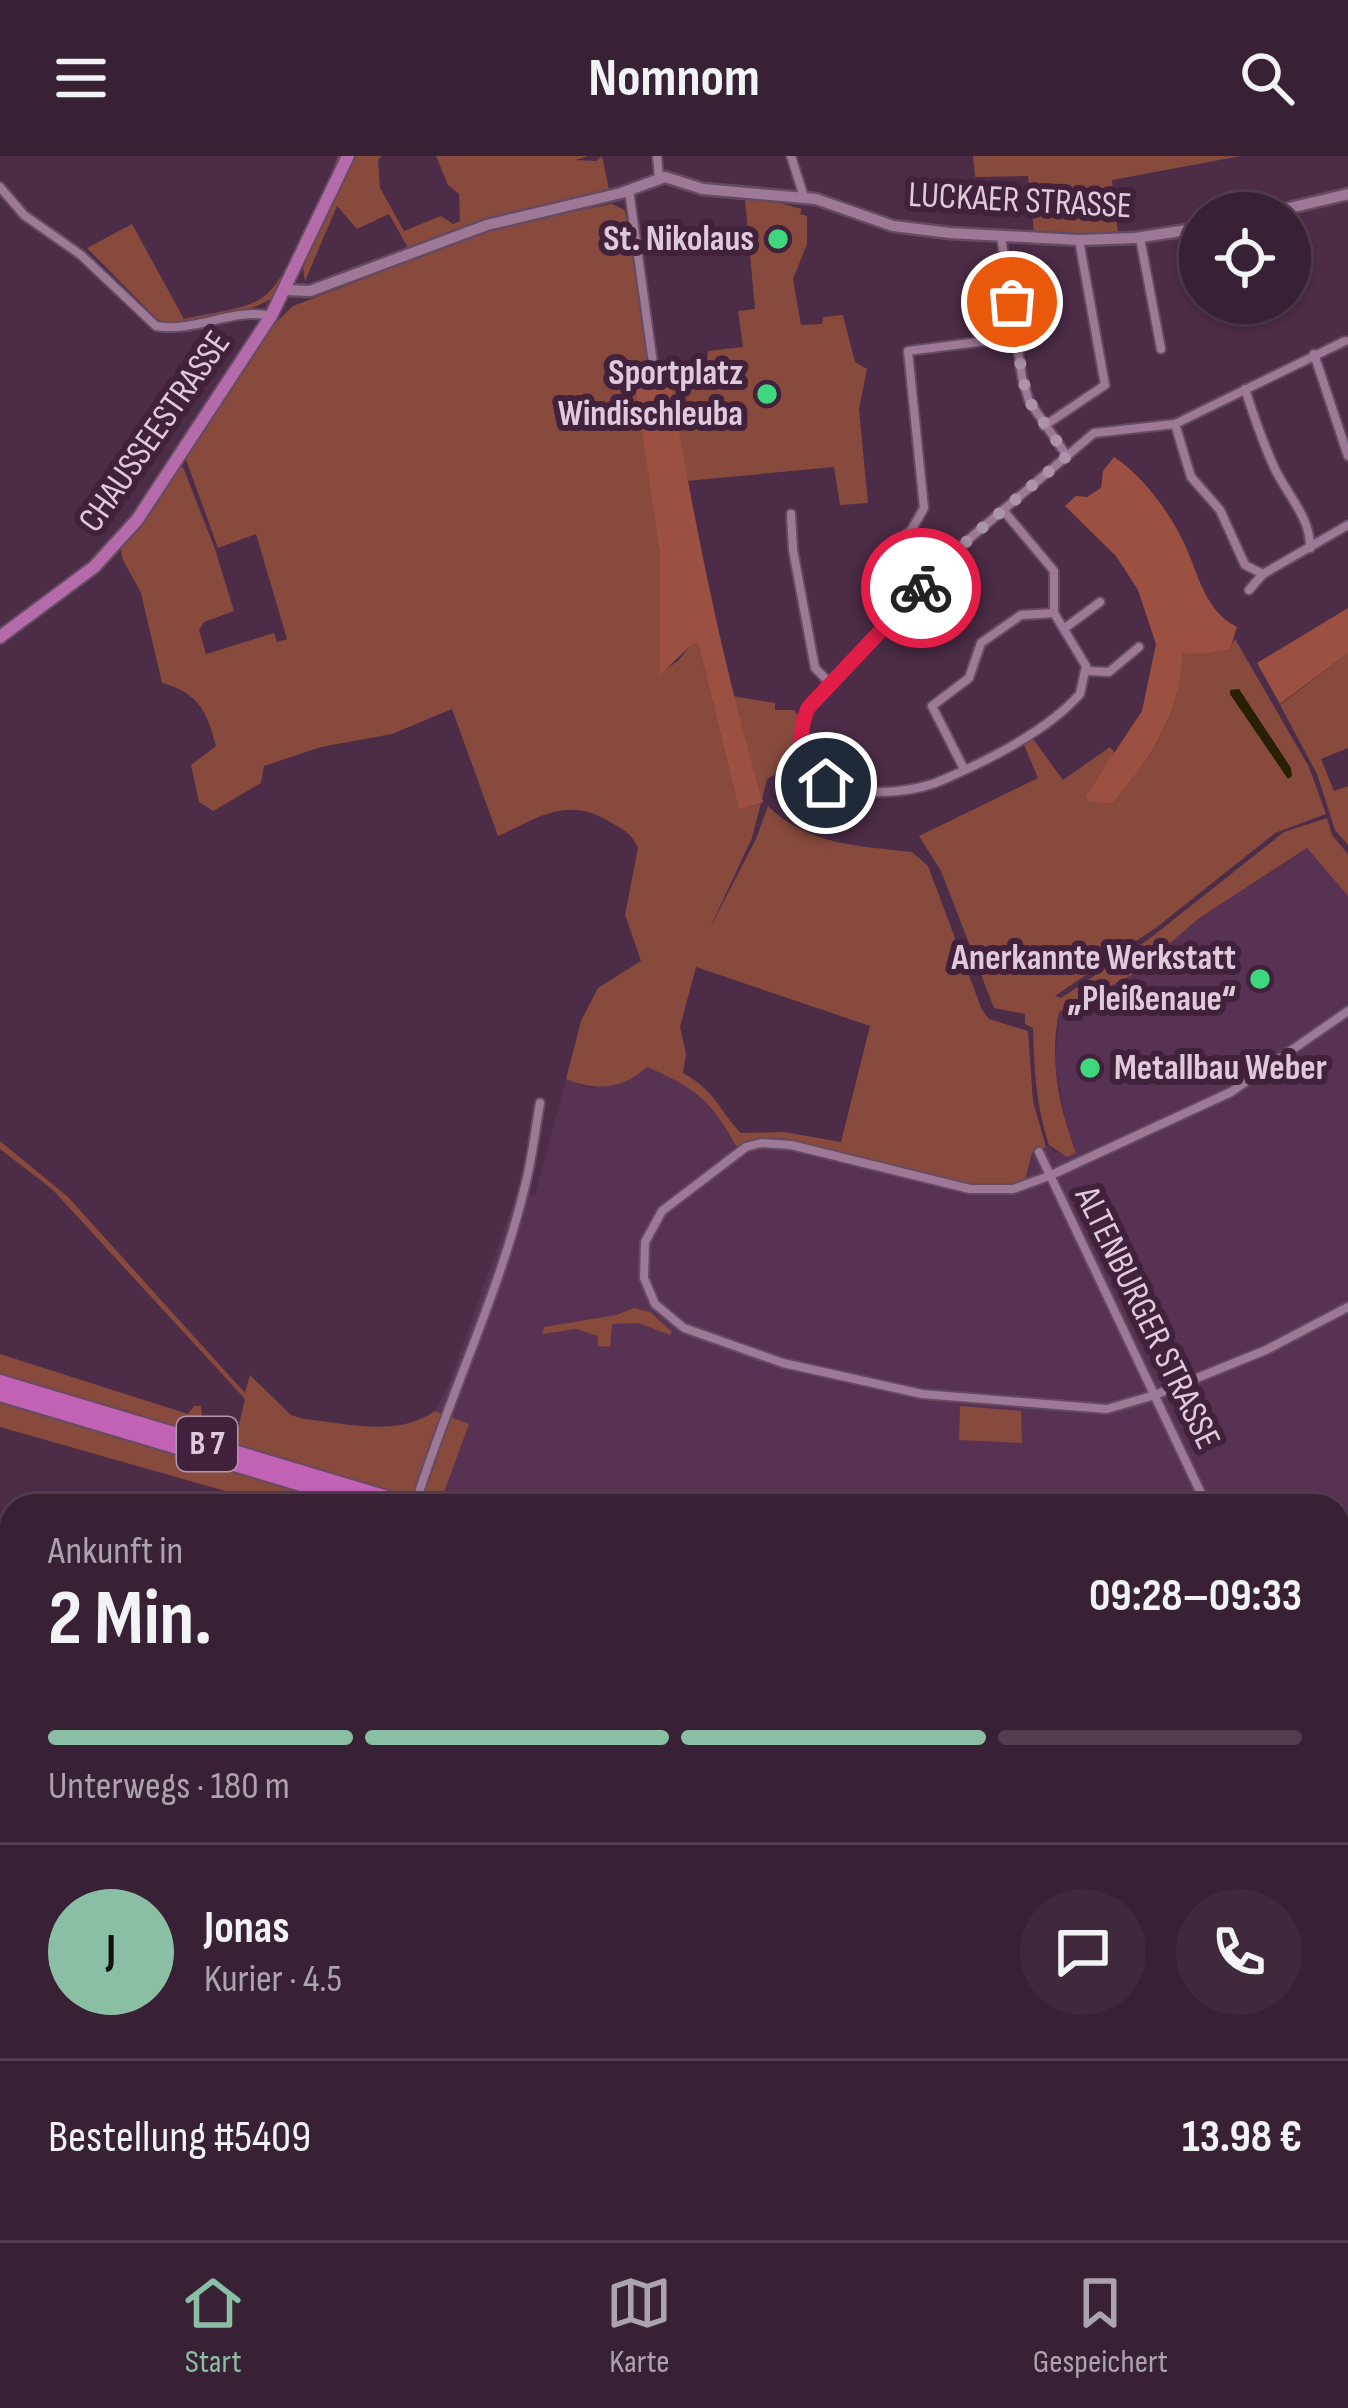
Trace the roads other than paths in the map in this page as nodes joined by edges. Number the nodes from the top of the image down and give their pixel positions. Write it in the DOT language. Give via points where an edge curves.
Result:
graph roads {
  1 [pos="348,156"];
  2 [pos="657,156"];
  3 [pos="791,156"];
  4 [pos="659,178"];
  5 [pos="0,187"];
  6 [pos="629,190"];
  7 [pos="1348,194"];
  8 [pos="804,197"];
  9 [pos="1311,203"];
  10 [pos="1179,232"];
  11 [pos="1001,236"];
  12 [pos="1140,238"];
  13 [pos="1079,240"];
  14 [pos="286,290"];
  15 [pos="271,316"];
  16 [pos="1017,337"];
  17 [pos="1347,340"];
  18 [pos="1161,349"];
  19 [pos="1314,354"];
  20 [pos="656,378"];
  21 [pos="1245,389"];
  22 [pos="1175,424"];
  23 [pos="1045,425"];
  24 [pos="1067,456"];
  25 [pos="1348,456"];
  26 [pos="1004,510"];
  27 [pos="790,514"];
  28 [pos="1348,525"];
  29 [pos="1311,532"];
  30 [pos="1326,538"];
  31 [pos="1310,548"];
  32 [pos="1245,565"];
  33 [pos="1263,574"];
  34 [pos="910,599"];
  35 [pos="1100,602"];
  36 [pos="1054,613"];
  37 [pos="1065,628"];
  38 [pos="0,637"];
  39 [pos="1139,647"];
  40 [pos="1086,671"];
  41 [pos="830,682"];
  42 [pos="964,769"];
  43 [pos="1348,1011"];
  44 [pos="541,1103"];
  45 [pos="1039,1152"];
  46 [pos="1049,1176"];
  47 [pos="1348,1307"];
  48 [pos="0,1382"];
  49 [pos="0,1394"];
  50 [pos="1155,1395"];
  51 [pos="334,1494"];
  52 [pos="374,1494"];
  53 [pos="418,1494"];
  54 [pos="1201,1494"];
  1 -- 14 [label="main road, CHAUSSEESTRASSE"];
  2 -- 4 [label="street"];
  3 -- 8 [label="street"];
  4 -- 6 [label="street"];
  4 -- 8 [label="street, LUCKAER STRASSE"];
  5 -- 15 [label="street" via="156,326"];
  6 -- 14 [label="street" via="487,225 310,291"];
  6 -- 20 [label="street"];
  7 -- 9 [label="street"];
  8 -- 11 [label="street, LUCKAER STRASSE" via="893,226"];
  10 -- 12 [label="street, LUCKAER STRASSE"];
  11 -- 13 [label="street, LUCKAER STRASSE"];
  11 -- 16 [label="street"];
  12 -- 13 [label="street, LUCKAER STRASSE"];
  12 -- 18 [label="street"];
  13 -- 23 [label="street" via="1105,385"];
  14 -- 15 [label="main road, CHAUSSEESTRASSE"];
  15 -- 38 [label="main road, CHAUSSEESTRASSE" via="127,533"];
  16 -- 23 [label="street" via="1029,401"];
  16 -- 34 [label="street" via="908,351 923,508 883,564"];
  17 -- 19 [label="street"];
  19 -- 21 [label="street"];
  19 -- 25 [label="street"];
  21 -- 22 [label="street"];
  21 -- 29 [label="street" via="1278,476"];
  22 -- 24 [label="street" via="1094,433"];
  22 -- 32 [label="street" via="1191,477 1220,510"];
  23 -- 24 [label="street"];
  24 -- 26 [label="street"];
  26 -- 34 [label="street"];
  26 -- 36 [label="street" via="1054,572"];
  27 -- 41 [label="street" via="815,668"];
  28 -- 30 [label="street"];
  29 -- 30 [label="street"];
  29 -- 31 [label="street"];
  30 -- 31 [label="street"];
  31 -- 33 [label="street"];
  32 -- 33 [label="street"];
  32 -- 33 [label="street" via="1249,590"];
  34 -- 41 [label="street"];
  35 -- 37 [label="street"];
  36 -- 37 [label="street"];
  36 -- 42 [label="street" via="1021,615 981,643 969,678 932,706"];
  37 -- 40 [label="street"];
  39 -- 40 [label="street" via="1109,672"];
  40 -- 42 [label="street" via="1071,704"];
  41 -- 42 [label="street" via="802,723 805,762 826,783 855,791 924,786"];
  43 -- 46 [label="street" via="1231,1092"];
  44 -- 53 [label="street" via="525,1188"];
  45 -- 46 [label="street, ALTENBURGER STRASSE"];
  46 -- 50 [label="street, ALTENBURGER STRASSE"];
  46 -- 50 [label="street" via="1013,1189 970,1190 761,1143 734,1154 662,1211 645,1242 644,1278 655,1304 684,1328 868,1384 1096,1409"];
  47 -- 50 [label="street"];
  48 -- 52 [label="highway, B 7"];
  49 -- 51 [label="highway, B 7"];
  50 -- 54 [label="street, ALTENBURGER STRASSE"];
}
